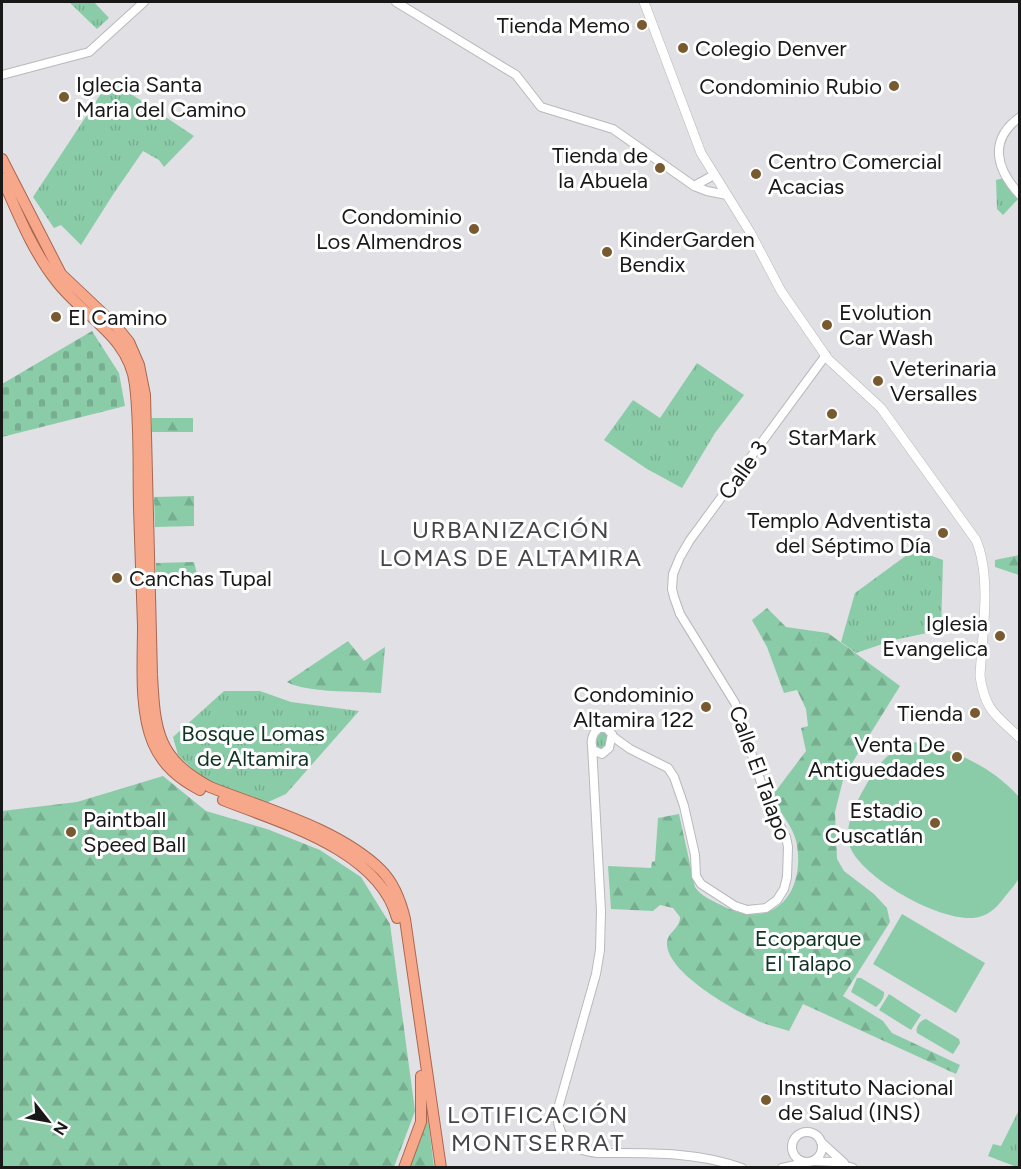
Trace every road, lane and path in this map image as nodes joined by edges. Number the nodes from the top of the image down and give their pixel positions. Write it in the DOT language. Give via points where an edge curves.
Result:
graph roads {
  1 [pos="144,2"];
  2 [pos="396,2"];
  3 [pos="644,2"];
  4 [pos="2,75"];
  5 [pos="1020,117"];
  6 [pos="2,159"];
  7 [pos="714,175"];
  8 [pos="2,178"];
  9 [pos="694,186"];
  10 [pos="727,195"];
  11 [pos="1020,195"];
  12 [pos="826,355"];
  13 [pos="970,534"];
  14 [pos="672,589"];
  15 [pos="612,736"];
  16 [pos="1020,738"];
  17 [pos="592,745"];
  18 [pos="1020,745"];
  19 [pos="630,749"];
  20 [pos="604,753"];
  21 [pos="594,776"];
  22 [pos="793,1142"];
  23 [pos="821,1142"];
  24 [pos="811,1161"];
  25 [pos="850,1166"];
  26 [pos="404,1167"];
  27 [pos="441,1167"];
  28 [pos="742,1167"];
  29 [pos="781,1167"];
  1 -- 4 [label="street" via="89,52"];
  2 -- 9 [label="street" via="520,79 541,107 613,129"];
  3 -- 7 [label="main road" via="693,132"];
  5 -- 11 [label="street" via="1005,132 998,150 1002,172"];
  6 -- 27 [label="highway" via="61,274 122,333 142,373 154,716 161,740 174,761 196,780 338,838 381,870 392,885 405,919"];
  7 -- 9 [label="street"];
  7 -- 10 [label="main road"];
  8 -- 26 [label="highway" via="45,265 67,294 114,339 134,375 146,716 160,756 175,774 208,795 336,848 374,878 393,905 422,1088 419,1128"];
  9 -- 10 [label="street"];
  10 -- 12 [label="main road" via="780,291"];
  12 -- 13 [label="main road" via="881,408"];
  12 -- 14 [label="street, Calle 3" via="690,540 676,566"];
  13 -- 16 [label="main road" via="980,549 984,569 982,689 990,710"];
  13 -- 18 [label="main road" via="979,581 977,691 986,712"];
  14 -- 19 [label="street, Calle El Talapo" via="680,614 735,703 767,801 786,837 788,877 777,900 766,908 747,910 701,884 674,777 668,768"];
  15 -- 17 [label="street" via="609,729 599,728 594,732"];
  15 -- 19 [label="street, Calle El Talapo"];
  15 -- 20 [label="street"];
  17 -- 20 [label="street" via="593,750"];
  17 -- 21 [label="street"];
  19 -- 20 [label="street"];
  20 -- 21 [label="street"];
  21 -- 28 [label="street" via="600,950 559,1105 560,1131 584,1151 687,1154"];
  22 -- 23 [label="street" via="805,1132 816,1135"];
  22 -- 24 [label="street" via="796,1157"];
  22 -- 29 [label="street"];
  23 -- 24 [label="street" via="820,1154"];
  23 -- 25 [label="street"];
  24 -- 25 [label="street"];
  24 -- 29 [label="street"];
}
